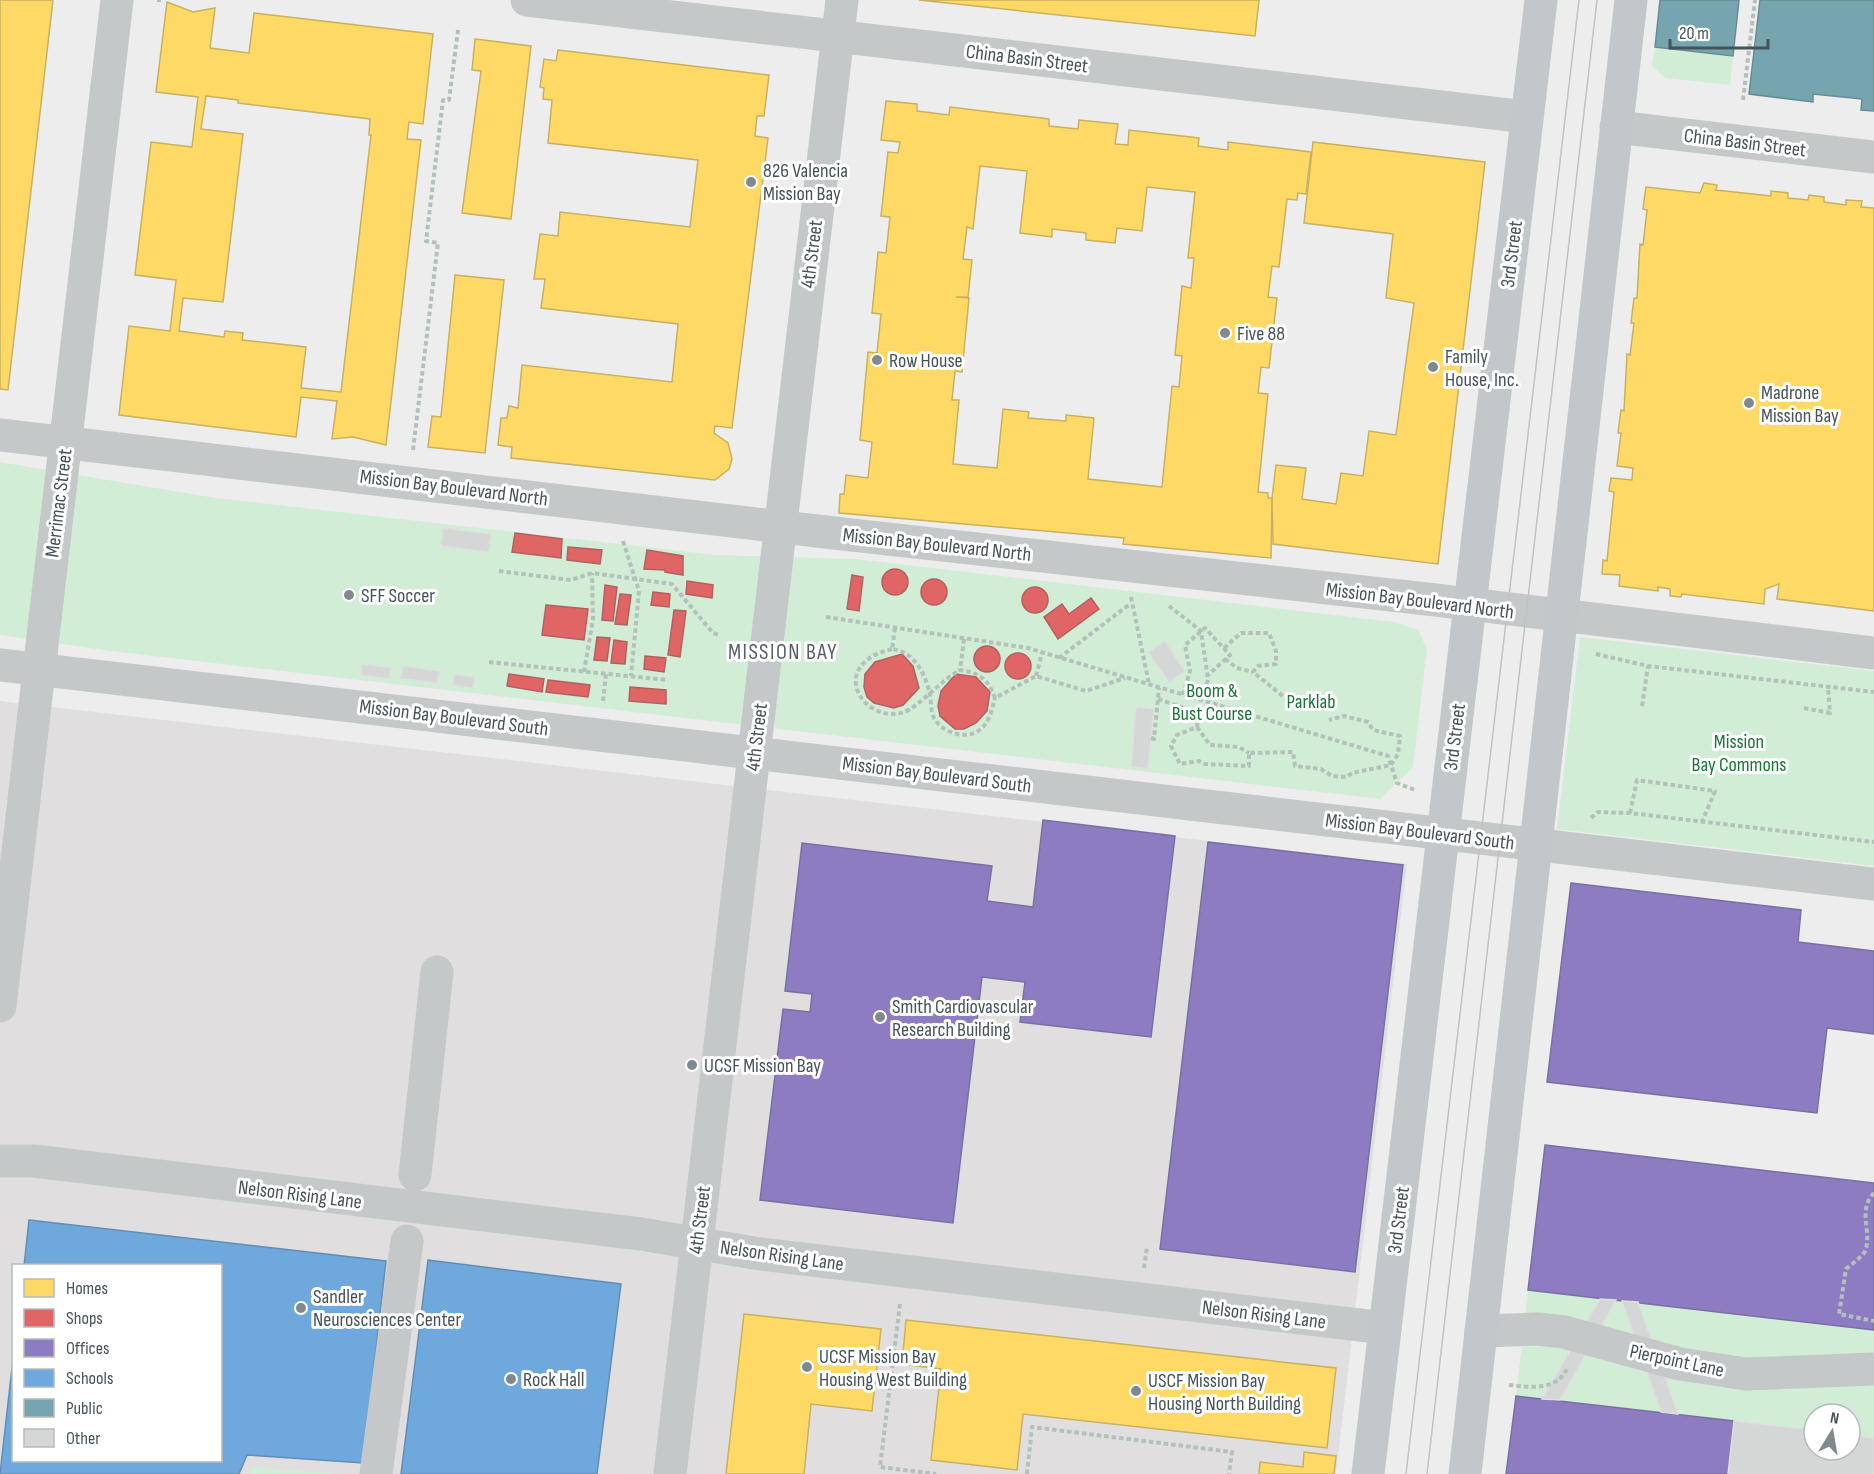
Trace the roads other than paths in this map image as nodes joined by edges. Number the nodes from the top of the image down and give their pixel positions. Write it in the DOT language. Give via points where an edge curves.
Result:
graph roads {
  1 [pos="117,0"];
  2 [pos="527,0"];
  3 [pos="842,0"];
  4 [pos="1541,0"];
  5 [pos="1630,0"];
  6 [pos="837,37"];
  7 [pos="1527,117"];
  8 [pos="1616,127"];
  9 [pos="1874,157"];
  10 [pos="0,435"];
  11 [pos="65,443"];
  12 [pos="780,526"];
  13 [pos="1470,606"];
  14 [pos="1563,617"];
  15 [pos="1874,653"];
  16 [pos="0,665"];
  17 [pos="39,669"];
  18 [pos="754,753"];
  19 [pos="1443,833"];
  20 [pos="1537,844"];
  21 [pos="1874,884"];
  22 [pos="437,972"];
  23 [pos="0,1006"];
  24 [pos="0,1161"];
  25 [pos="415,1175"];
  26 [pos="407,1241"];
  27 [pos="696,1244"];
  28 [pos="1385,1328"];
  29 [pos="1481,1331"];
  30 [pos="1874,1369"];
  31 [pos="376,1474"];
  32 [pos="670,1474"];
  33 [pos="1368,1474"];
  34 [pos="1465,1474"];
  1 -- 11 [label="street, Merrimac Street"];
  2 -- 6 [label="street, China Basin Street"];
  3 -- 6 [label="street, 4th Street"];
  4 -- 7 [label="main road, 3rd Street"];
  5 -- 8 [label="main road"];
  6 -- 7 [label="street, China Basin Street"];
  6 -- 12 [label="street, 4th Street"];
  7 -- 13 [label="main road, 3rd Street"];
  8 -- 9 [label="street, China Basin Street"];
  8 -- 14 [label="main road"];
  10 -- 11 [label="street, Mission Bay Boulevard North"];
  11 -- 12 [label="street, Mission Bay Boulevard North"];
  11 -- 17 [label="street, Merrimac Street"];
  12 -- 13 [label="street, Mission Bay Boulevard North"];
  12 -- 18 [label="street, 4th Street"];
  13 -- 14 [label="street, Mission Bay Boulevard North"];
  13 -- 19 [label="main road, 3rd Street"];
  14 -- 15 [label="street, Mission Bay Boulevard North"];
  14 -- 20 [label="main road"];
  16 -- 17 [label="street, Mission Bay Boulevard South"];
  17 -- 18 [label="street, Mission Bay Boulevard South"];
  17 -- 23 [label="street, Merrimac Street"];
  18 -- 19 [label="street, Mission Bay Boulevard South"];
  18 -- 27 [label="street, 4th Street"];
  19 -- 20 [label="street, Mission Bay Boulevard South"];
  19 -- 28 [label="main road, 3rd Street"];
  20 -- 21 [label="street, Mission Bay Boulevard South"];
  20 -- 29 [label="main road"];
  22 -- 25 [label="street"];
  24 -- 27 [label="street, Nelson Rising Lane" via="34,1161 641,1234"];
  26 -- 31 [label="street"];
  27 -- 28 [label="street, Nelson Rising Lane"];
  27 -- 32 [label="street, 4th Street"];
  28 -- 33 [label="main road, 3rd Street"];
  29 -- 30 [label="street, Pierpoint Lane" via="1538,1329 1582,1336 1680,1364 1746,1374"];
  29 -- 34 [label="main road"];
}
